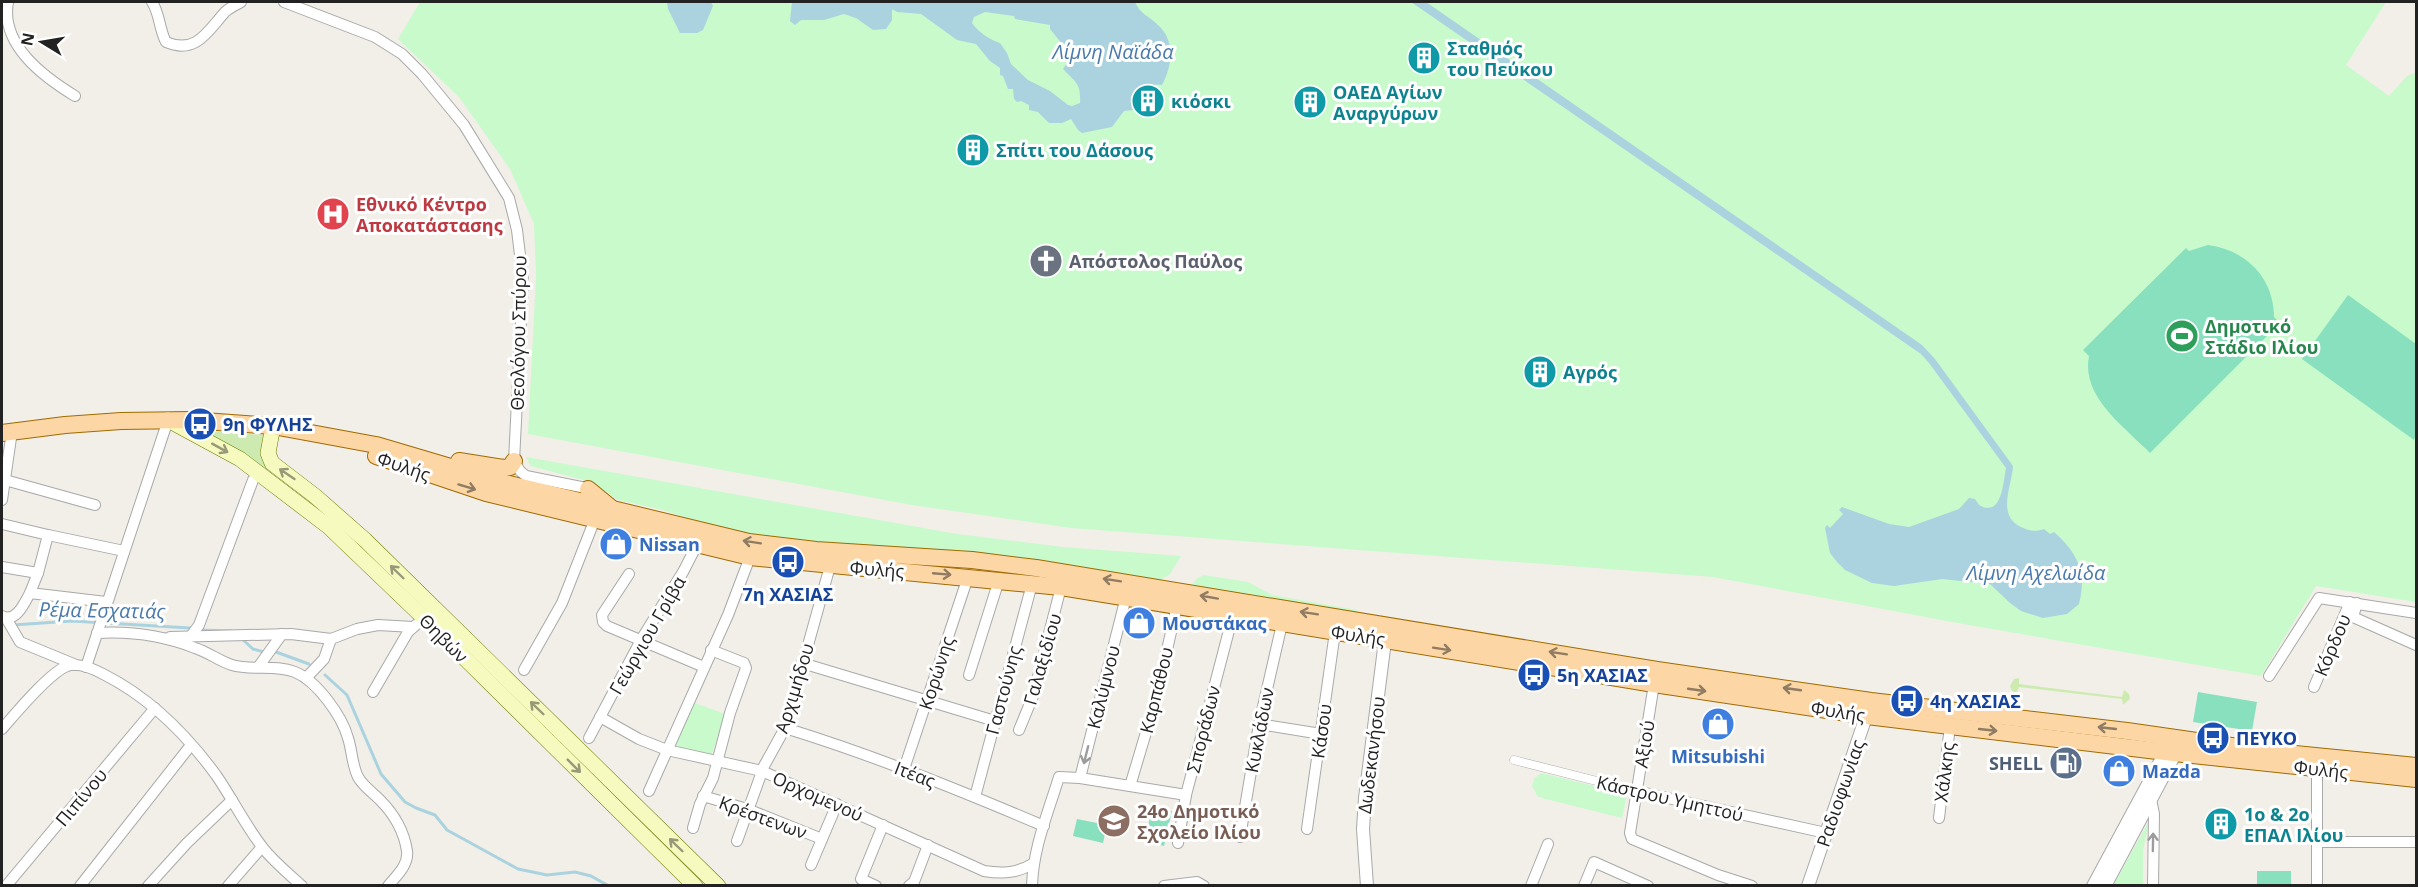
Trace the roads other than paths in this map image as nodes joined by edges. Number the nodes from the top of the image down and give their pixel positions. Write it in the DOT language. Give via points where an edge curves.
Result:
graph roads {
  1 [pos="8,2"];
  2 [pos="152,2"];
  3 [pos="241,2"];
  4 [pos="284,2"];
  5 [pos="3,13"];
  6 [pos="75,96"];
  7 [pos="168,420"];
  8 [pos="273,426"];
  9 [pos="7,432"];
  10 [pos="313,434"];
  11 [pos="376,445"];
  12 [pos="514,461"];
  13 [pos="259,473"];
  14 [pos="5,480"];
  15 [pos="2,500"];
  16 [pos="95,505"];
  17 [pos="587,508"];
  18 [pos="2,524"];
  19 [pos="48,535"];
  20 [pos="700,538"];
  21 [pos="124,551"];
  22 [pos="750,557"];
  23 [pos="831,566"];
  24 [pos="2,567"];
  25 [pos="38,573"];
  26 [pos="629,574"];
  27 [pos="968,577"];
  28 [pos="999,579"];
  29 [pos="1032,584"];
  30 [pos="1062,587"];
  31 [pos="30,593"];
  32 [pos="1126,597"];
  33 [pos="1179,599"];
  34 [pos="106,602"];
  35 [pos="2353,603"];
  36 [pos="2384,608"];
  37 [pos="2416,613"];
  38 [pos="1233,615"];
  39 [pos="4,617"];
  40 [pos="419,623"];
  41 [pos="1281,624"];
  42 [pos="2378,628"];
  43 [pos="98,631"];
  44 [pos="1335,632"];
  45 [pos="1386,632"];
  46 [pos="282,634"];
  47 [pos="192,636"];
  48 [pos="167,638"];
  49 [pos="331,639"];
  50 [pos="641,640"];
  51 [pos="2416,645"];
  52 [pos="711,650"];
  53 [pos="802,663"];
  54 [pos="78,666"];
  55 [pos="259,666"];
  56 [pos="704,667"];
  57 [pos="524,670"];
  58 [pos="969,675"];
  59 [pos="2269,676"];
  60 [pos="306,678"];
  61 [pos="1654,684"];
  62 [pos="2314,687"];
  63 [pos="373,692"];
  64 [pos="927,700"];
  65 [pos="155,708"];
  66 [pos="1869,708"];
  67 [pos="600,717"];
  68 [pos="995,721"];
  69 [pos="1259,724"];
  70 [pos="1950,726"];
  71 [pos="784,728"];
  72 [pos="2,729"];
  73 [pos="1018,730"];
  74 [pos="1321,734"];
  75 [pos="589,738"];
  76 [pos="191,745"];
  77 [pos="2170,745"];
  78 [pos="667,750"];
  79 [pos="1514,760"];
  80 [pos="717,761"];
  81 [pos="2416,766"];
  82 [pos="904,769"];
  83 [pos="2317,769"];
  84 [pos="762,771"];
  85 [pos="1080,778"];
  86 [pos="2416,779"];
  87 [pos="1130,786"];
  88 [pos="1636,790"];
  89 [pos="649,791"];
  90 [pos="1186,795"];
  91 [pos="703,796"];
  92 [pos="975,797"];
  93 [pos="2151,799"];
  94 [pos="232,800"];
  95 [pos="837,804"];
  96 [pos="747,809"];
  97 [pos="1939,818"];
  98 [pos="883,825"];
  99 [pos="1044,826"];
  100 [pos="693,828"];
  101 [pos="1307,829"];
  102 [pos="1826,834"];
  103 [pos="1240,837"];
  104 [pos="822,839"];
  105 [pos="737,841"];
  106 [pos="2317,842"];
  107 [pos="2416,842"];
  108 [pos="1178,843"];
  109 [pos="1548,843"];
  110 [pos="928,845"];
  111 [pos="262,847"];
  112 [pos="811,865"];
  113 [pos="1033,867"];
  114 [pos="6,885"];
  115 [pos="80,885"];
  116 [pos="148,885"];
  117 [pos="228,885"];
  118 [pos="302,885"];
  119 [pos="388,885"];
  120 [pos="695,885"];
  121 [pos="718,885"];
  122 [pos="876,885"];
  123 [pos="909,885"];
  124 [pos="1032,885"];
  125 [pos="1164,885"];
  126 [pos="1204,885"];
  127 [pos="1367,885"];
  128 [pos="1531,885"];
  129 [pos="1584,885"];
  130 [pos="1648,885"];
  131 [pos="1752,885"];
  132 [pos="1808,885"];
  133 [pos="2093,885"];
  134 [pos="2105,885"];
  135 [pos="2153,885"];
  136 [pos="2317,885"];
  1 -- 5 [label="street"];
  2 -- 3 [label="street" via="166,42 180,46 192,45 210,33 226,11"];
  4 -- 12 [label="street, Θεολόγου Σπύρου" via="375,37 402,54 464,125 509,198 523,280"];
  5 -- 6 [label="street" via="15,49 37,71"];
  7 -- 8 [label="main road, Φυλής"];
  7 -- 9 [label="main road, Φυλής"];
  7 -- 13 [label="main road, Θηβών, one-way"];
  7 -- 21 [label="street"];
  8 -- 10 [label="main road, Φυλής"];
  121 -- 8 [label="main road, Θηβών, one-way" via="365,540 272,463 268,453"];
  9 -- 14 [label="street"];
  10 -- 11 [label="main road, Φυλής"];
  10 -- 17 [label="main road, Φυλής, one-way" via="455,483"];
  11 -- 12 [label="main road" via="503,468"];
  11 -- 17 [label="main road, Φυλής"];
  12 -- 17 [label="street" via="526,476 571,485"];
  13 -- 40 [label="main road, Θηβών" via="329,527"];
  13 -- 47 [label="street"];
  14 -- 15 [label="street"];
  14 -- 16 [label="street"];
  17 -- 20 [label="main road, Φυλής"];
  17 -- 20 [label="main road, Φυλής" via="613,509"];
  17 -- 57 [label="street" via="562,603"];
  18 -- 19 [label="street"];
  19 -- 21 [label="street"];
  19 -- 25 [label="street"];
  20 -- 22 [label="main road, Φυλής"];
  33 -- 20 [label="main road, Φυλής, one-way" via="1036,568"];
  20 -- 50 [label="street, Γεώργιου Γρίβα"];
  21 -- 34 [label="street"];
  22 -- 23 [label="main road, Φυλής"];
  22 -- 52 [label="street"];
  23 -- 27 [label="main road, Φυλής, one-way"];
  23 -- 53 [label="street, Αρχιμήδου"];
  24 -- 25 [label="street"];
  25 -- 31 [label="street"];
  26 -- 50 [label="street" via="602,615 603,622"];
  27 -- 28 [label="main road, Φυλής"];
  27 -- 64 [label="street, Κορώνης"];
  28 -- 29 [label="main road, Φυλής"];
  28 -- 58 [label="street"];
  29 -- 30 [label="main road, Φυλής"];
  29 -- 68 [label="street, Γαστούνης"];
  30 -- 32 [label="main road, Φυλής"];
  30 -- 73 [label="street, Γαλαξιδίου" via="1033,696"];
  31 -- 34 [label="street"];
  31 -- 39 [label="street" via="17,613"];
  32 -- 33 [label="main road, Φυλής"];
  32 -- 85 [label="street, Καλύμνου, one-way"];
  33 -- 38 [label="main road, Φυλής"];
  45 -- 33 [label="main road, Φυλής, one-way"];
  33 -- 87 [label="street, Καρπάθου"];
  34 -- 43 [label="street"];
  35 -- 36 [label="street"];
  35 -- 42 [label="street" via="2353,618"];
  35 -- 59 [label="street" via="2316,600"];
  35 -- 62 [label="street, Κόρδου"];
  36 -- 37 [label="street"];
  36 -- 42 [label="street"];
  38 -- 41 [label="main road, Φυλής"];
  38 -- 90 [label="street, Σποράδων"];
  39 -- 54 [label="street" via="20,642"];
  40 -- 49 [label="street" via="378,625"];
  40 -- 63 [label="street"];
  40 -- 120 [label="main road, Θηβών, one-way"];
  41 -- 44 [label="main road, Φυλής"];
  41 -- 69 [label="street, Κυκλάδων"];
  42 -- 51 [label="street"];
  43 -- 48 [label="street" via="139,632"];
  43 -- 54 [label="street"];
  44 -- 45 [label="main road, Φυλής"];
  44 -- 74 [label="street, Κάσου"];
  45 -- 61 [label="main road, Φυλής, one-way"];
  66 -- 45 [label="main road, Φυλής, one-way" via="1657,669"];
  45 -- 127 [label="street, Δωδεκανήσου" via="1363,828"];
  46 -- 47 [label="street"];
  46 -- 49 [label="street"];
  46 -- 55 [label="street"];
  47 -- 48 [label="street"];
  48 -- 55 [label="street" via="231,664"];
  49 -- 60 [label="street" via="324,659"];
  50 -- 56 [label="street"];
  50 -- 67 [label="street, Γεώργιου Γρίβα"];
  52 -- 56 [label="street"];
  52 -- 80 [label="street" via="746,664"];
  53 -- 64 [label="street"];
  53 -- 71 [label="street, Αρχιμήδου"];
  54 -- 65 [label="street" via="130,688"];
  54 -- 72 [label="street" via="62,668"];
  55 -- 60 [label="street" via="296,672"];
  56 -- 78 [label="street"];
  60 -- 119 [label="street" via="333,706 342,723 359,779 403,832 406,862"];
  61 -- 66 [label="main road, Φυλής, one-way"];
  61 -- 88 [label="street, Αξιού"];
  64 -- 68 [label="street"];
  64 -- 82 [label="street, Κορώνης"];
  65 -- 76 [label="street"];
  65 -- 114 [label="street, Πιπίνου"];
  66 -- 70 [label="main road, Φυλής"];
  77 -- 66 [label="main road, Φυλής, one-way"];
  66 -- 102 [label="street, Ραδιοφωνίας"];
  67 -- 75 [label="street, Γεώργιου Γρίβα"];
  67 -- 78 [label="street, Ορχομενού"];
  68 -- 92 [label="street, Γαστούνης"];
  69 -- 74 [label="street"];
  69 -- 103 [label="street, Κυκλάδων"];
  70 -- 77 [label="main road, Φυλής, one-way"];
  70 -- 97 [label="street, Χάλκης"];
  71 -- 82 [label="street, Ιτέας"];
  71 -- 84 [label="street, Αρχιμήδου"];
  74 -- 101 [label="street, Κάσου"];
  76 -- 94 [label="street"];
  76 -- 115 [label="street"];
  77 -- 81 [label="main road, Φυλής"];
  77 -- 83 [label="main road, Φυλής"];
  77 -- 93 [label="street"];
  77 -- 133 [label="street"];
  78 -- 80 [label="street, Ορχομενού"];
  78 -- 89 [label="street"];
  79 -- 88 [label="street, Κάστρου Υμηττού"];
  80 -- 84 [label="street, Ορχομενού"];
  80 -- 91 [label="street"];
  82 -- 92 [label="street, Ιτέας"];
  83 -- 86 [label="main road, Φυλής"];
  83 -- 106 [label="street"];
  84 -- 95 [label="street, Ορχομενού"];
  84 -- 96 [label="street, Αρχιμήδου"];
  85 -- 87 [label="street"];
  85 -- 99 [label="street" via="1059,777"];
  87 -- 90 [label="street"];
  88 -- 102 [label="street, Κάστρου Υμηττού"];
  88 -- 131 [label="street, Αξιού" via="1632,839"];
  90 -- 108 [label="street, Σποράδων"];
  91 -- 96 [label="street, Κρέστενων"];
  91 -- 100 [label="street"];
  92 -- 99 [label="street, Ιτέας"];
  93 -- 134 [label="street"];
  135 -- 93 [label="street, one-way"];
  94 -- 111 [label="street"];
  94 -- 116 [label="street"];
  95 -- 98 [label="street, Ορχομενού"];
  95 -- 104 [label="street"];
  96 -- 104 [label="street, Κρέστενων"];
  96 -- 105 [label="street, Αρχιμήδου"];
  98 -- 110 [label="street, Ορχομενού"];
  98 -- 122 [label="street" via="861,879"];
  99 -- 113 [label="street"];
  102 -- 132 [label="street, Ραδιοφωνίας"];
  104 -- 112 [label="street"];
  106 -- 107 [label="street"];
  106 -- 136 [label="street"];
  109 -- 128 [label="street"];
  110 -- 113 [label="street, Ορχομενού" via="984,871 1009,873"];
  110 -- 123 [label="street" via="914,882"];
  111 -- 117 [label="street"];
  111 -- 118 [label="street"];
  113 -- 124 [label="street"];
  125 -- 126 [label="street"];
  129 -- 130 [label="street" via="1594,862"];
}
